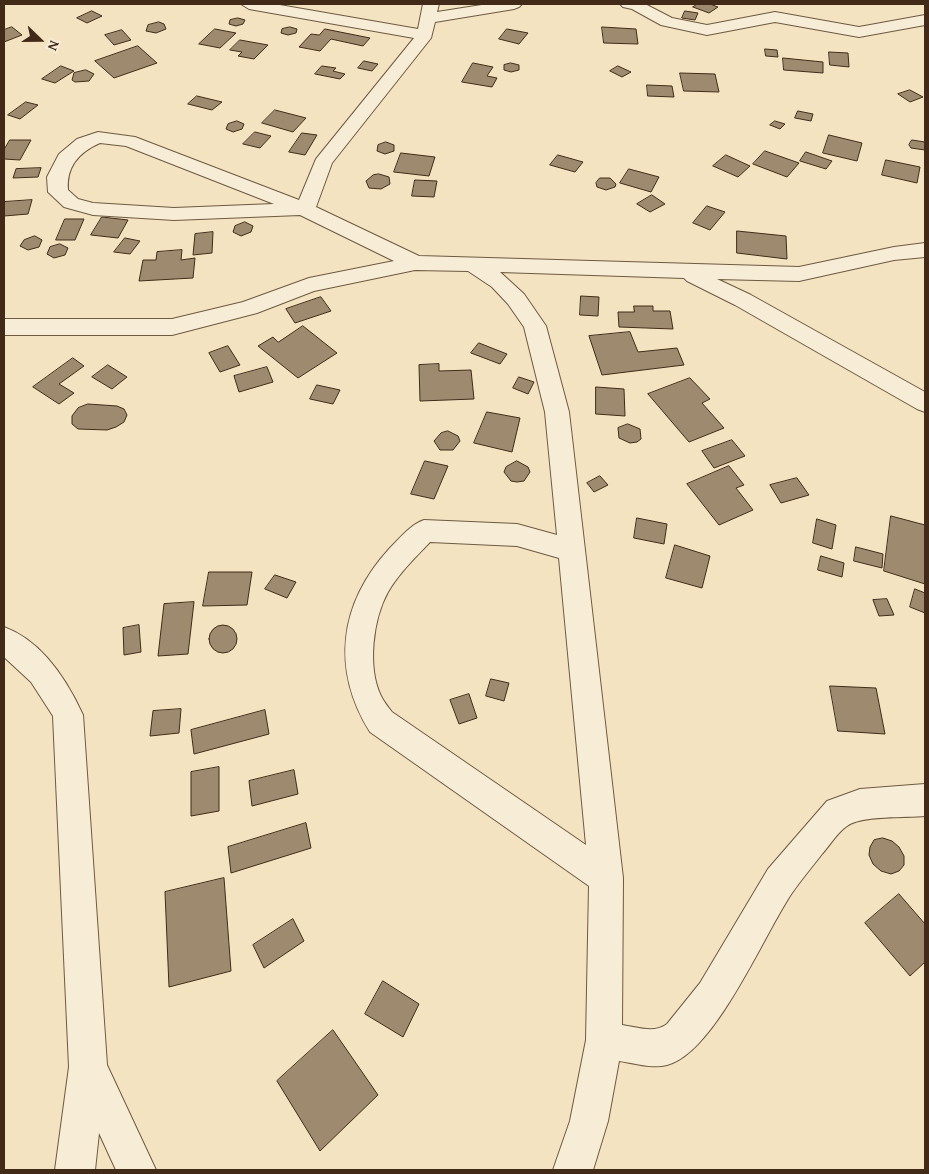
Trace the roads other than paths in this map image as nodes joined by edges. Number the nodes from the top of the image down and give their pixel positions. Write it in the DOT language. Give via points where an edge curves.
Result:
graph roads {
  1 [pos="249,4"];
  2 [pos="514,4"];
  3 [pos="628,4"];
  4 [pos="427,19"];
  5 [pos="925,20"];
  6 [pos="305,208"];
  7 [pos="925,250"];
  8 [pos="415,263"];
  9 [pos="474,265"];
  10 [pos="686,272"];
  11 [pos="4,326"];
  12 [pos="925,403"];
  13 [pos="572,551"];
  14 [pos="4,640"];
  15 [pos="925,800"];
  16 [pos="606,878"];
  17 [pos="604,1040"];
  18 [pos="88,1067"];
  19 [pos="75,1170"];
  20 [pos="136,1170"];
  21 [pos="573,1170"];
  1 -- 4 [label="street"];
  2 -- 4 [label="street"];
  3 -- 5 [label="street" via="667,22 707,30 775,16 859,32"];
  4 -- 6 [label="street" via="323,163"];
  6 -- 6 [label="street" via="174,214 93,209 64,198 58,192 57,177 66,158 84,143 98,138 129,141"];
  6 -- 8 [label="street"];
  7 -- 10 [label="street" via="799,274"];
  8 -- 9 [label="street"];
  8 -- 11 [label="street" via="309,285 249,308 172,327"];
  9 -- 10 [label="street"];
  9 -- 13 [label="street" via="500,282 535,326 557,412"];
  10 -- 12 [label="street" via="743,300"];
  13 -- 16 [label="street"];
  13 -- 16 [label="street" via="517,535 424,531 395,561 374,591 361,632 359,669 366,698 381,722"];
  14 -- 18 [label="street" via="34,663 53,685 68,715"];
  15 -- 17 [label="street" via="860,805 838,812 780,881 713,996 680,1037 667,1047 652,1048"];
  16 -- 17 [label="street"];
  17 -- 21 [label="street" via="589,1121"];
  18 -- 19 [label="street"];
  18 -- 20 [label="street"];
}
